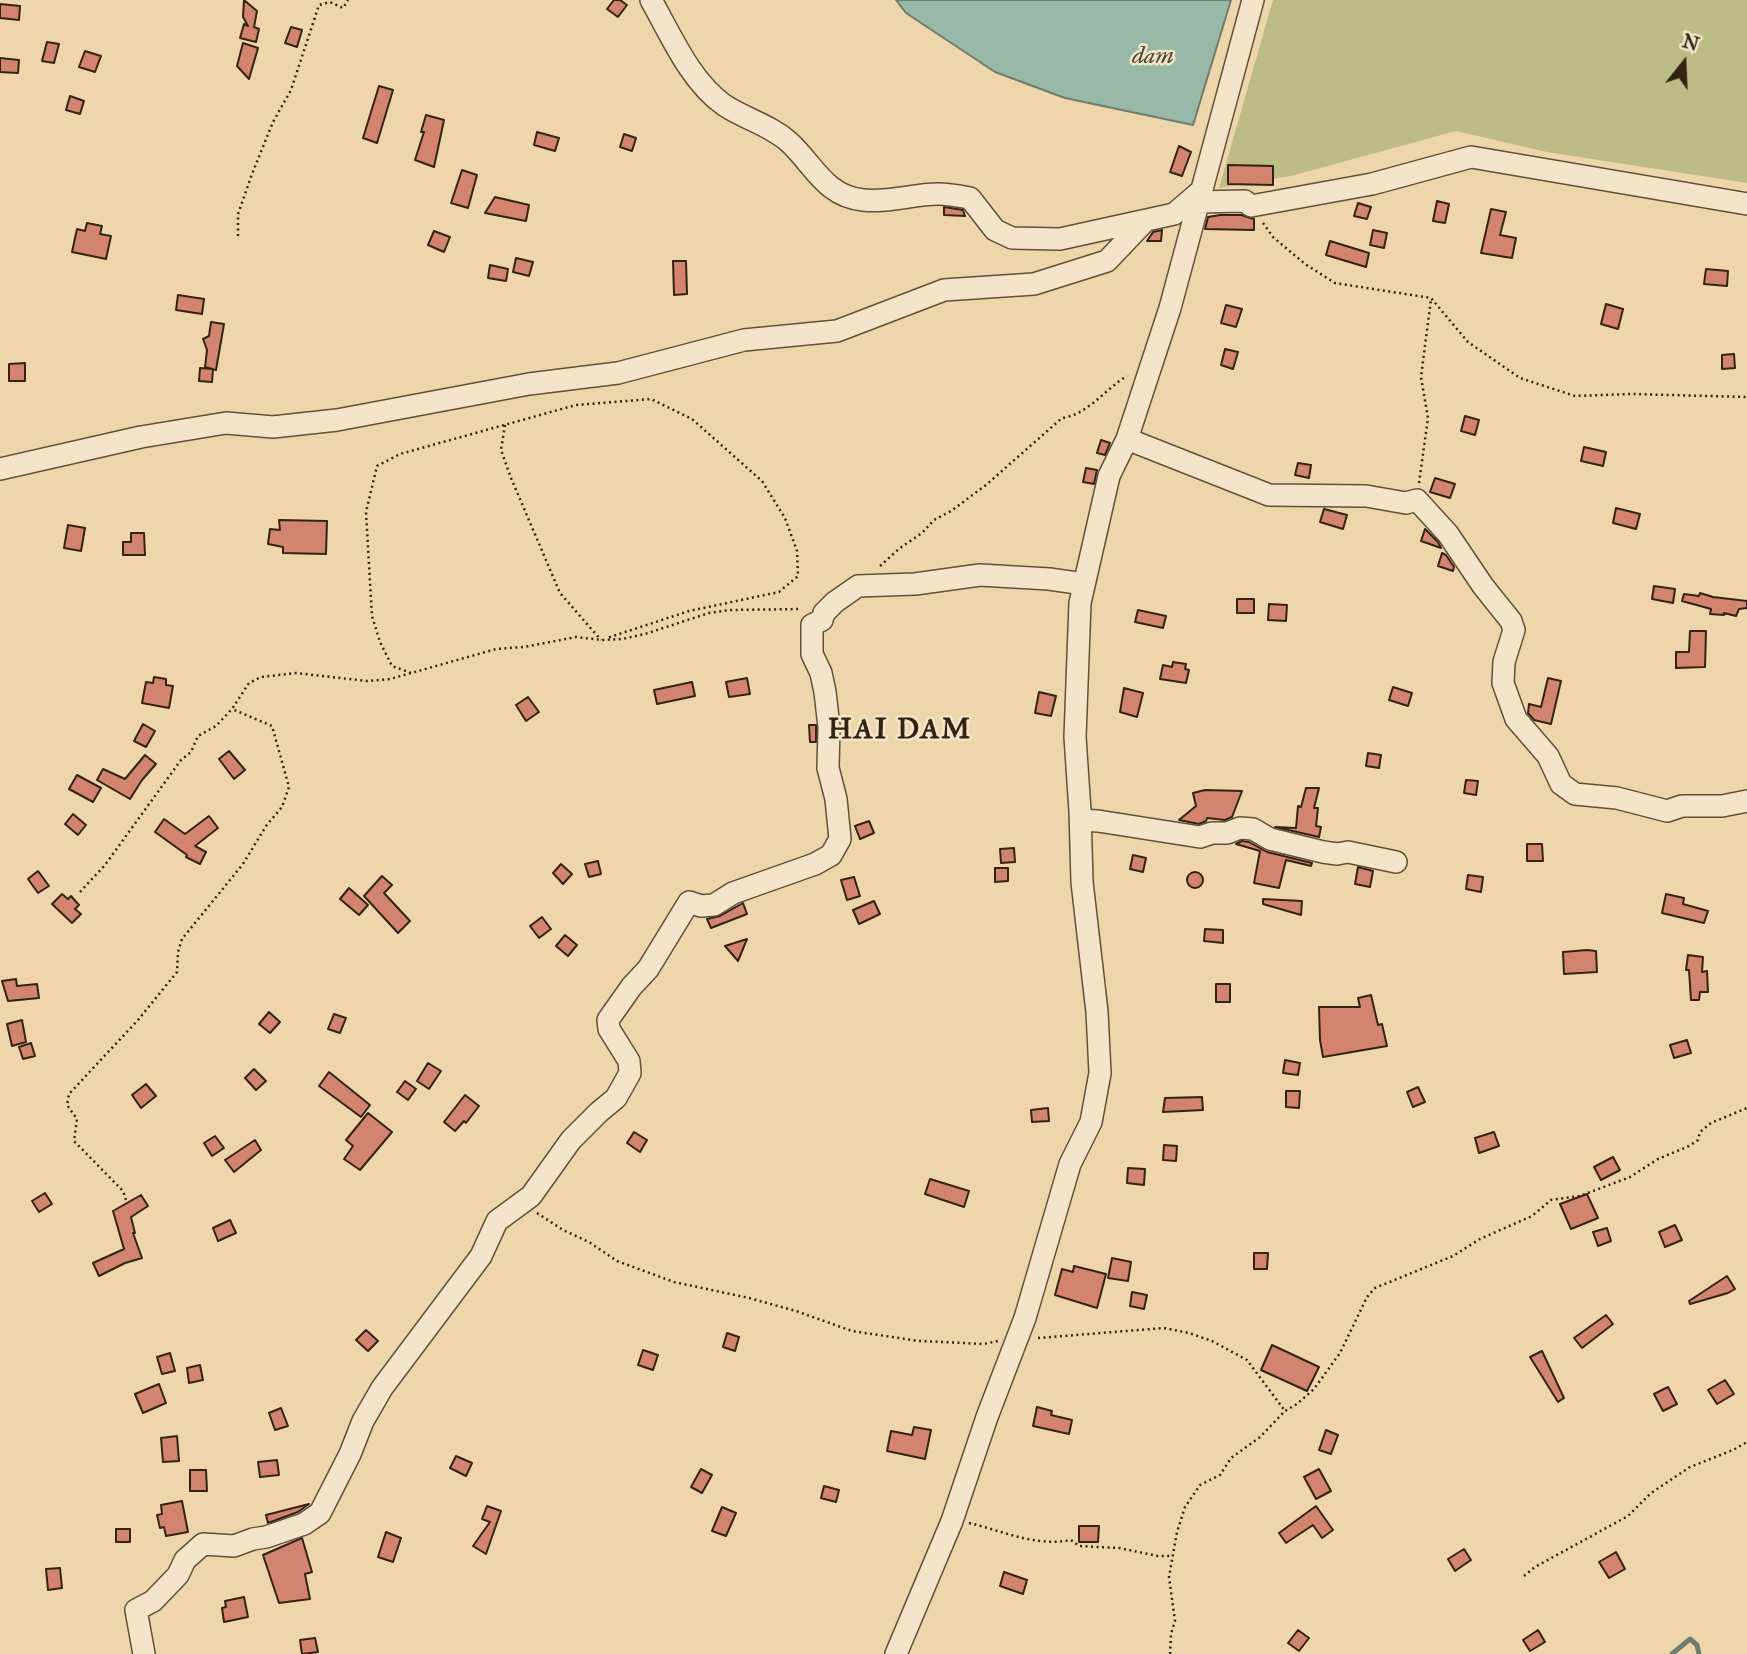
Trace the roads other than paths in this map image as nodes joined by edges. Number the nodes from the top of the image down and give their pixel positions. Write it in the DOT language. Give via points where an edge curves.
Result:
graph roads {
  1 [pos="651,0"];
  2 [pos="1253,0"];
  3 [pos="1200,196"];
  4 [pos="1747,204"];
  5 [pos="1145,221"];
  6 [pos="1127,439"];
  7 [pos="0,469"];
  8 [pos="1084,584"];
  9 [pos="1747,801"];
  10 [pos="1081,820"];
  11 [pos="1396,862"];
  12 [pos="144,1654"];
  13 [pos="896,1654"];
  1 -- 5 [label="street" via="705,88 724,105 789,142 827,186 843,195 862,200 936,194 970,198 995,230 1012,238 1060,239"];
  2 -- 3 [label="street"];
  3 -- 4 [label="street" via="1245,201 1251,206 1372,184 1471,157"];
  3 -- 5 [label="street" via="1174,214"];
  3 -- 6 [label="street"];
  5 -- 7 [label="street" via="1107,261 1034,284 944,290 837,331 744,340 618,373 529,384 337,420 273,427 226,422"];
  6 -- 8 [label="street" via="1109,476"];
  6 -- 9 [label="street" via="1269,495 1417,500 1448,534 1511,621 1514,630 1503,683 1516,719 1548,756 1561,784 1575,794 1617,798 1667,811"];
  8 -- 10 [label="street" via="1075,737"];
  8 -- 12 [label="street" via="980,575 858,586 812,625 812,654 825,692 828,768 840,839 831,855 733,893 714,905 689,902 648,969 608,1020 631,1073 616,1098 571,1140 531,1196 497,1222 481,1256 382,1388 320,1513 267,1538 234,1546 203,1544 153,1601 136,1610"];
  10 -- 11 [label="street" via="1200,837 1253,829 1270,839 1323,852"];
  10 -- 13 [label="street" via="1082,882 1100,1073 1091,1122 1070,1164 1021,1327 952,1521"];
}
